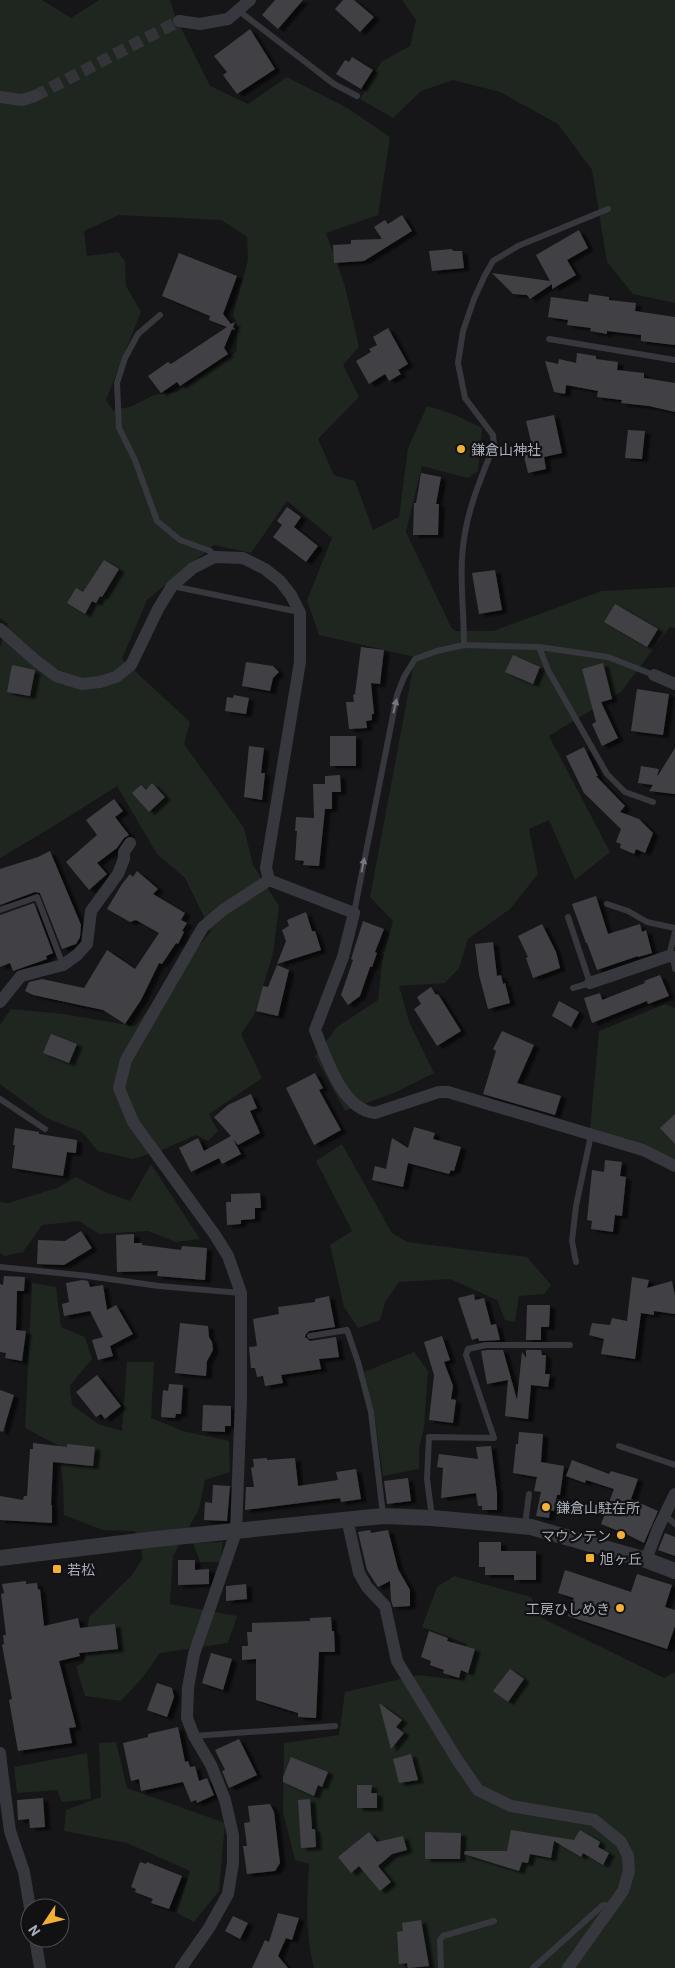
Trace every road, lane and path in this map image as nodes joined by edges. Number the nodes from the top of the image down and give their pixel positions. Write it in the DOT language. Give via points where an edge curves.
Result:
graph roads {
  1 [pos="250,0"];
  2 [pos="239,10"];
  3 [pos="179,21"];
  4 [pos="35,96"];
  5 [pos="357,96"];
  6 [pos="0,97"];
  7 [pos="608,209"];
  8 [pos="160,315"];
  9 [pos="549,339"];
  10 [pos="675,360"];
  11 [pos="215,557"];
  12 [pos="172,586"];
  13 [pos="300,613"];
  14 [pos="0,629"];
  15 [pos="464,644"];
  16 [pos="539,648"];
  17 [pos="654,675"];
  18 [pos="675,684"];
  19 [pos="653,802"];
  20 [pos="130,842"];
  21 [pos="269,880"];
  22 [pos="607,904"];
  23 [pos="0,910"];
  24 [pos="354,913"];
  25 [pos="568,917"];
  26 [pos="675,928"];
  27 [pos="675,932"];
  28 [pos="673,960"];
  29 [pos="63,965"];
  30 [pos="590,983"];
  31 [pos="573,988"];
  32 [pos="0,1002"];
  33 [pos="0,1099"];
  34 [pos="45,1129"];
  35 [pos="591,1135"];
  36 [pos="675,1166"];
  37 [pos="576,1262"];
  38 [pos="0,1266"];
  39 [pos="241,1293"];
  40 [pos="310,1336"];
  41 [pos="570,1345"];
  42 [pos="619,1446"];
  43 [pos="675,1465"];
  44 [pos="529,1494"];
  45 [pos="675,1494"];
  46 [pos="665,1515"];
  47 [pos="383,1516"];
  48 [pos="432,1518"];
  49 [pos="347,1519"];
  50 [pos="675,1524"];
  51 [pos="525,1527"];
  52 [pos="236,1532"];
  53 [pos="0,1558"];
  54 [pos="646,1560"];
  55 [pos="675,1571"];
  56 [pos="335,1726"];
  57 [pos="194,1736"];
  58 [pos="0,1753"];
  59 [pos="1,1771"];
  60 [pos="28,1898"];
  61 [pos="612,1906"];
  62 [pos="494,1921"];
  63 [pos="37,1948"];
  64 [pos="40,1968"];
  65 [pos="181,1968"];
  66 [pos="441,1968"];
  67 [pos="533,1968"];
  68 [pos="568,1968"];
  1 -- 2 [label="street"];
  2 -- 3 [label="street" via="228,18 200,24"];
  2 -- 5 [label="lane" via="334,84"];
  4 -- 6 [label="street" via="22,100"];
  7 -- 15 [label="lane" via="518,246 493,261 463,331 458,362 465,398 493,435 494,445 465,534 462,576"];
  8 -- 11 [label="lane" via="138,334 125,358 117,383 119,428 135,460 157,521 180,540 210,551"];
  9 -- 10 [label="lane"];
  11 -- 12 [label="street" via="193,568"];
  11 -- 13 [label="street" via="243,558 265,569 280,580"];
  12 -- 13 [label="lane"];
  12 -- 14 [label="street" via="132,665 116,677 100,682 82,684 56,676"];
  13 -- 21 [label="street" via="300,662 267,860"];
  15 -- 16 [label="lane"];
  24 -- 15 [label="lane, one-way" via="404,677 415,659"];
  16 -- 17 [label="lane" via="608,657"];
  16 -- 19 [label="lane" via="548,670 607,774 625,792"];
  17 -- 18 [label="street"];
  20 -- 29 [label="street" via="118,874 90,911 87,944"];
  21 -- 24 [label="street"];
  21 -- 39 [label="street" via="203,927 126,1060 119,1088 132,1122 224,1249"];
  22 -- 26 [label="lane" via="647,922"];
  23 -- 29 [label="lane" via="37,897"];
  24 -- 35 [label="street" via="343,957 315,1030 328,1064 348,1099 365,1112 375,1113 448,1092"];
  25 -- 30 [label="lane"];
  27 -- 28 [label="lane"];
  28 -- 30 [label="street"];
  29 -- 32 [label="street" via="21,976"];
  30 -- 31 [label="lane"];
  33 -- 34 [label="lane"];
  35 -- 36 [label="street" via="642,1150"];
  35 -- 37 [label="lane" via="576,1206 572,1241"];
  38 -- 39 [label="lane"];
  39 -- 52 [label="street"];
  40 -- 47 [label="lane" via="347,1330 371,1412"];
  41 -- 48 [label="lane" via="486,1345 468,1349 466,1356 494,1438 429,1437 427,1478"];
  42 -- 43 [label="lane"];
  44 -- 51 [label="lane"];
  45 -- 46 [label="street"];
  46 -- 50 [label="lane"];
  46 -- 54 [label="street"];
  47 -- 48 [label="street"];
  47 -- 49 [label="street"];
  48 -- 51 [label="street"];
  49 -- 52 [label="street"];
  49 -- 61 [label="street" via="359,1573 385,1606 397,1661 456,1758 478,1790 511,1806 594,1820 621,1842 628,1856 629,1871 623,1891"];
  51 -- 54 [label="street"];
  52 -- 53 [label="street"];
  52 -- 57 [label="street" via="194,1654 187,1718"];
  54 -- 55 [label="street"];
  56 -- 57 [label="lane"];
  57 -- 65 [label="street" via="211,1765 225,1800 233,1835 233,1863 228,1894"];
  58 -- 59 [label="street"];
  59 -- 60 [label="street" via="10,1831 24,1872"];
  61 -- 67 [label="lane" via="603,1904"];
  61 -- 68 [label="street"];
  62 -- 66 [label="lane" via="443,1936 440,1940"];
  63 -- 64 [label="street"];
}
